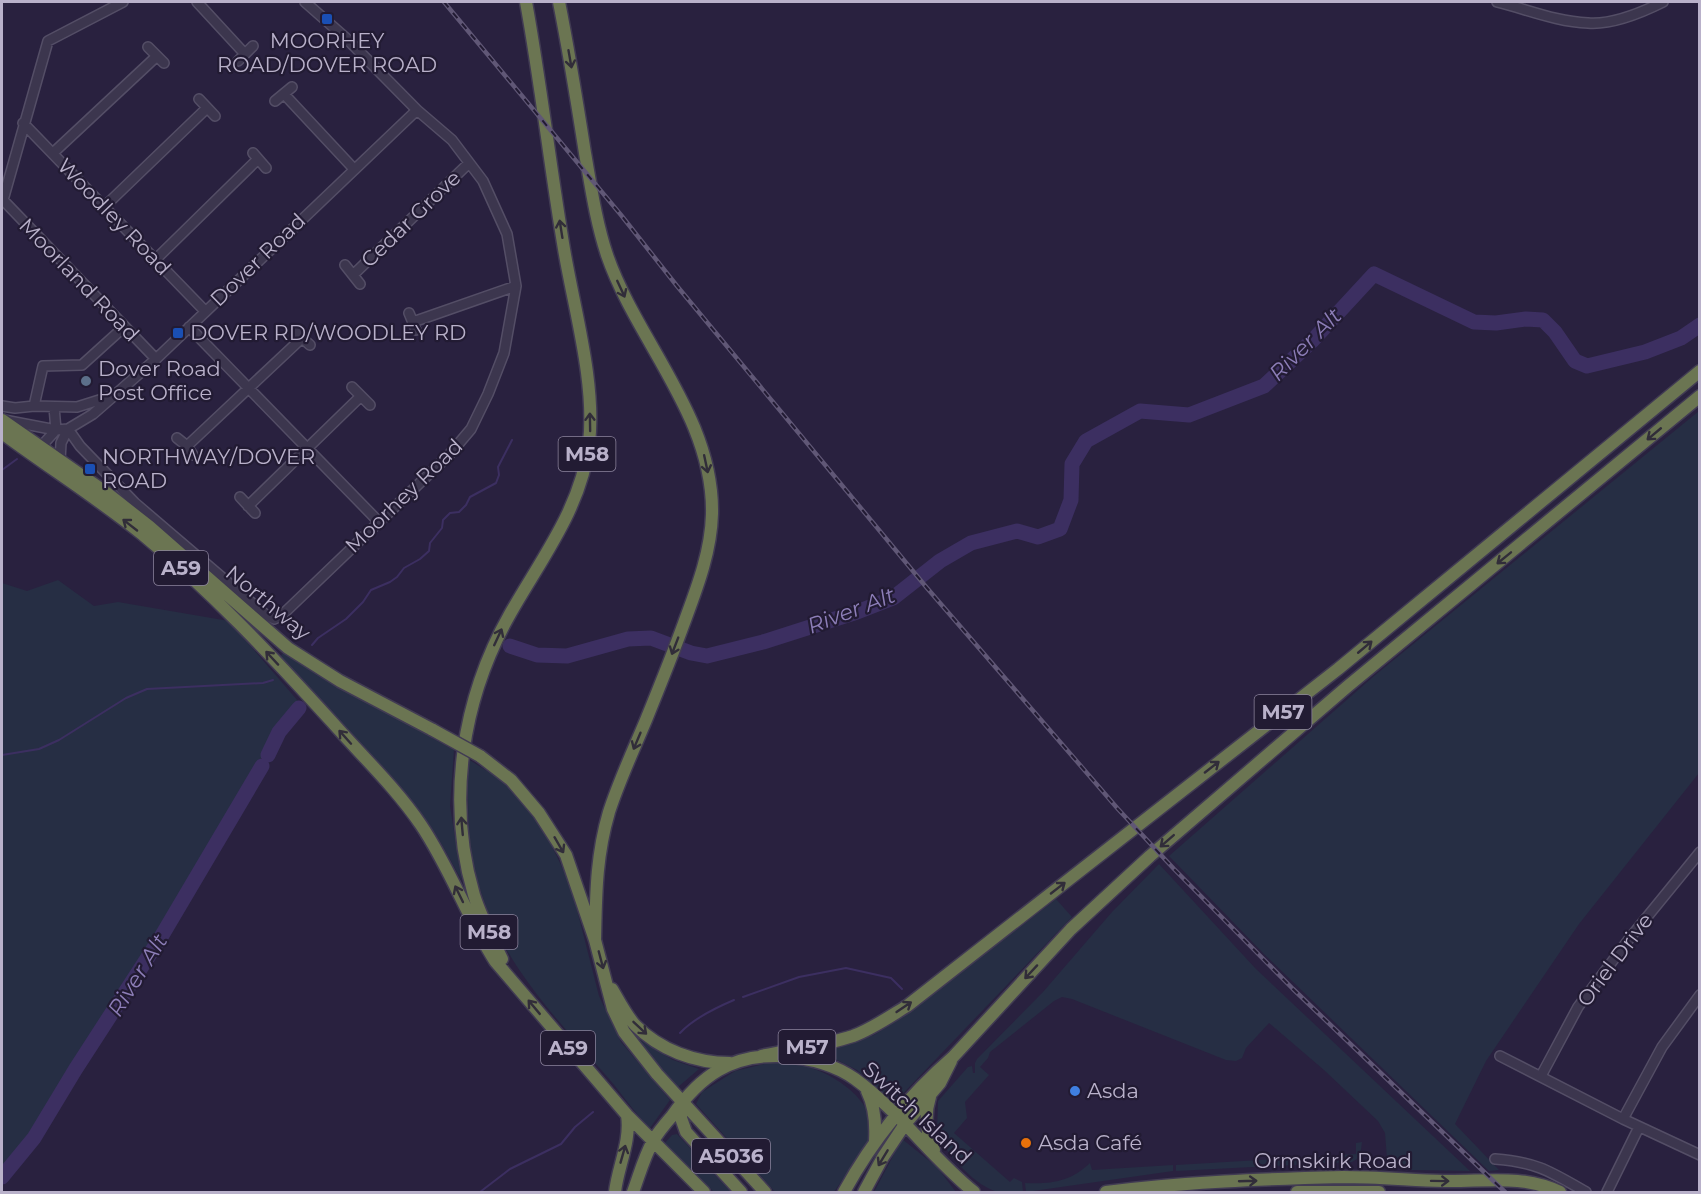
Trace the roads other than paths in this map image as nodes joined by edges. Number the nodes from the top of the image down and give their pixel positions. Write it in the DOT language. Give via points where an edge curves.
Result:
graph roads {
  1 [pos="123,2"];
  2 [pos="197,2"];
  3 [pos="305,2"];
  4 [pos="526,2"];
  5 [pos="559,2"];
  6 [pos="1497,2"];
  7 [pos="1663,2"];
  8 [pos="253,46"];
  9 [pos="148,47"];
  10 [pos="292,87"];
  11 [pos="284,94"];
  12 [pos="199,99"];
  13 [pos="275,102"];
  14 [pos="207,108"];
  15 [pos="417,110"];
  16 [pos="215,116"];
  17 [pos="23,123"];
  18 [pos="53,153"];
  19 [pos="469,163"];
  20 [pos="266,168"];
  21 [pos="354,169"];
  22 [pos="104,207"];
  23 [pos="155,260"];
  24 [pos="345,265"];
  25 [pos="354,275"];
  26 [pos="360,284"];
  27 [pos="516,286"];
  28 [pos="205,311"];
  29 [pos="413,322"];
  30 [pos="124,327"];
  31 [pos="189,327"];
  32 [pos="295,329"];
  33 [pos="302,339"];
  34 [pos="310,345"];
  35 [pos="156,359"];
  36 [pos="1700,371"];
  37 [pos="248,387"];
  38 [pos="352,387"];
  39 [pos="114,396"];
  40 [pos="1700,396"];
  41 [pos="360,397"];
  42 [pos="370,405"];
  43 [pos="2,406"];
  44 [pos="34,406"];
  45 [pos="54,407"];
  46 [pos="77,407"];
  47 [pos="2,420"];
  48 [pos="82,420"];
  49 [pos="68,429"];
  50 [pos="56,430"];
  51 [pos="2,433"];
  52 [pos="177,438"];
  53 [pos="7,441"];
  54 [pos="187,446"];
  55 [pos="307,448"];
  56 [pos="36,451"];
  57 [pos="193,455"];
  58 [pos="60,461"];
  59 [pos="240,497"];
  60 [pos="248,506"];
  61 [pos="255,513"];
  62 [pos="379,522"];
  63 [pos="275,619"];
  64 [pos="1700,852"];
  65 [pos="595,940"];
  66 [pos="511,979"];
  67 [pos="606,980"];
  68 [pos="1700,995"];
  69 [pos="761,1056"];
  70 [pos="1500,1056"];
  71 [pos="953,1057"];
  72 [pos="735,1063"];
  73 [pos="1541,1076"];
  74 [pos="867,1090"];
  75 [pos="931,1093"];
  76 [pos="682,1101"];
  77 [pos="627,1115"];
  78 [pos="698,1119"];
  79 [pos="1623,1119"];
  80 [pos="900,1120"];
  81 [pos="683,1125"];
  82 [pos="1639,1127"];
  83 [pos="652,1142"];
  84 [pos="874,1142"];
  85 [pos="1700,1155"];
  86 [pos="938,1156"];
  87 [pos="1495,1159"];
  88 [pos="615,1192"];
  89 [pos="633,1192"];
  90 [pos="704,1192"];
  91 [pos="741,1192"];
  92 [pos="765,1192"];
  93 [pos="844,1192"];
  94 [pos="864,1192"];
  95 [pos="974,1192"];
  96 [pos="1106,1192"];
  97 [pos="1297,1192"];
  98 [pos="1379,1192"];
  99 [pos="1560,1192"];
  100 [pos="1587,1192"];
  101 [pos="1607,1192"];
  1 -- 17 [label="street, Moorland Road" via="48,41"];
  2 -- 8 [label="street" via="241,58"];
  3 -- 15 [label="street, Moorhey Road"];
  66 -- 4 [label="highway, M58, one-way" via="480,910 467,865 460,803 465,737 479,684 498,638 570,509 584,471 590,431 587,377"];
  5 -- 65 [label="highway, one-way" via="594,207 606,252 636,321 700,442 707,464 712,514 699,582 620,780 604,832 596,877"];
  6 -- 7 [label="street" via="1588,23 1627,17"];
  9 -- 18 [label="street" via="160,59"];
  10 -- 11 [label="street"];
  11 -- 13 [label="street"];
  11 -- 21 [label="street"];
  12 -- 14 [label="street"];
  14 -- 16 [label="street"];
  14 -- 22 [label="street"];
  15 -- 19 [label="street, Moorhey Road" via="452,140"];
  15 -- 21 [label="street, Dover Road"];
  17 -- 18 [label="street, Woodley Road"];
  17 -- 30 [label="street, Moorland Road" via="3,200"];
  18 -- 22 [label="street, Woodley Road"];
  19 -- 25 [label="street, Cedar Grove"];
  19 -- 27 [label="street, Moorhey Road" via="483,181 507,234"];
  20 -- 23 [label="street" via="255,156"];
  21 -- 28 [label="street, Dover Road"];
  22 -- 23 [label="street, Woodley Road"];
  23 -- 28 [label="street, Woodley Road"];
  24 -- 25 [label="street, Cedar Grove"];
  25 -- 26 [label="street, Cedar Grove"];
  27 -- 29 [label="street"];
  27 -- 62 [label="street, Moorhey Road" via="504,353 471,429"];
  28 -- 31 [label="street, Dover Road"];
  30 -- 35 [label="street, Moorland Road"];
  30 -- 44 [label="street" via="82,365 43,366"];
  31 -- 35 [label="street, Dover Road"];
  31 -- 37 [label="street"];
  32 -- 33 [label="street"];
  33 -- 34 [label="street"];
  33 -- 37 [label="street"];
  35 -- 39 [label="street, Dover Road"];
  69 -- 36 [label="highway, M57, one-way" via="853,1036 907,1006 1338,669"];
  37 -- 54 [label="street"];
  37 -- 55 [label="street"];
  38 -- 41 [label="street"];
  39 -- 46 [label="street"];
  39 -- 48 [label="street, Dover Road"];
  40 -- 71 [label="highway, M57, one-way" via="1348,686 1150,856 1071,929"];
  41 -- 42 [label="street"];
  41 -- 55 [label="street"];
  43 -- 44 [label="street"];
  44 -- 45 [label="street"];
  45 -- 46 [label="street"];
  45 -- 50 [label="street"];
  46 -- 48 [label="street"];
  47 -- 50 [label="street, Dover Road"];
  47 -- 56 [label="highway, Northway / A59"];
  48 -- 49 [label="street, Dover Road"];
  49 -- 50 [label="street, Dover Road"];
  49 -- 58 [label="street" via="61,443"];
  49 -- 63 [label="street, Northway" via="135,503"];
  50 -- 56 [label="street"];
  51 -- 53 [label="highway, Northway / A59"];
  52 -- 54 [label="street"];
  53 -- 56 [label="highway, Northway / A59"];
  54 -- 57 [label="street"];
  55 -- 60 [label="street"];
  55 -- 62 [label="street"];
  56 -- 58 [label="highway, Northway / A59"];
  66 -- 56 [label="highway, Northway / A59, one-way" via="478,934 436,849 399,796 312,700 188,574"];
  58 -- 65 [label="highway, Northway / A59, one-way, bridge" via="150,527 288,648 340,681 480,756 511,780 539,813 566,855"];
  59 -- 60 [label="street"];
  60 -- 61 [label="street"];
  62 -- 63 [label="street, Moorhey Road"];
  64 -- 73 [label="street, Oriel Drive" via="1578,1007"];
  65 -- 67 [label="highway, A59, one-way"];
  77 -- 66 [label="highway, A59, one-way"];
  67 -- 72 [label="highway, A59, one-way" via="634,1024 652,1038 685,1056"];
  67 -- 76 [label="highway, A5036" via="624,1032"];
  68 -- 79 [label="street" via="1662,1047"];
  69 -- 72 [label="highway, Switch Island / A59"];
  69 -- 74 [label="highway, Switch Island / A59" via="821,1062 842,1071"];
  70 -- 73 [label="street"];
  71 -- 75 [label="highway, M57"];
  71 -- 80 [label="highway, M57" via="932,1075"];
  72 -- 76 [label="highway, Switch Island" via="699,1082"];
  73 -- 79 [label="street"];
  74 -- 80 [label="highway, Switch Island / A59"];
  74 -- 84 [label="highway" via="874,1113"];
  75 -- 80 [label="highway, M57"];
  75 -- 86 [label="highway, M57" via="927,1131"];
  76 -- 78 [label="highway, A5036"];
  76 -- 81 [label="highway"];
  76 -- 83 [label="highway, Switch Island"];
  77 -- 83 [label="highway, A5036"];
  88 -- 77 [label="highway, one-way" via="628,1137"];
  78 -- 81 [label="highway"];
  78 -- 92 [label="highway, A5036"];
  79 -- 82 [label="street"];
  80 -- 84 [label="highway"];
  80 -- 86 [label="highway, Switch Island / A59"];
  80 -- 94 [label="highway, one-way"];
  81 -- 83 [label="highway"];
  81 -- 91 [label="highway"];
  82 -- 85 [label="street"];
  82 -- 101 [label="street"];
  83 -- 89 [label="highway, Switch Island"];
  83 -- 90 [label="highway, A5036"];
  84 -- 93 [label="highway"];
  86 -- 95 [label="highway, Switch Island / A59"];
  87 -- 100 [label="street" via="1537,1166"];
  96 -- 99 [label="highway, Ormskirk Road, one-way" via="1344,1177 1512,1179"];
  97 -- 98 [label="highway, Ormskirk Road"];
}
